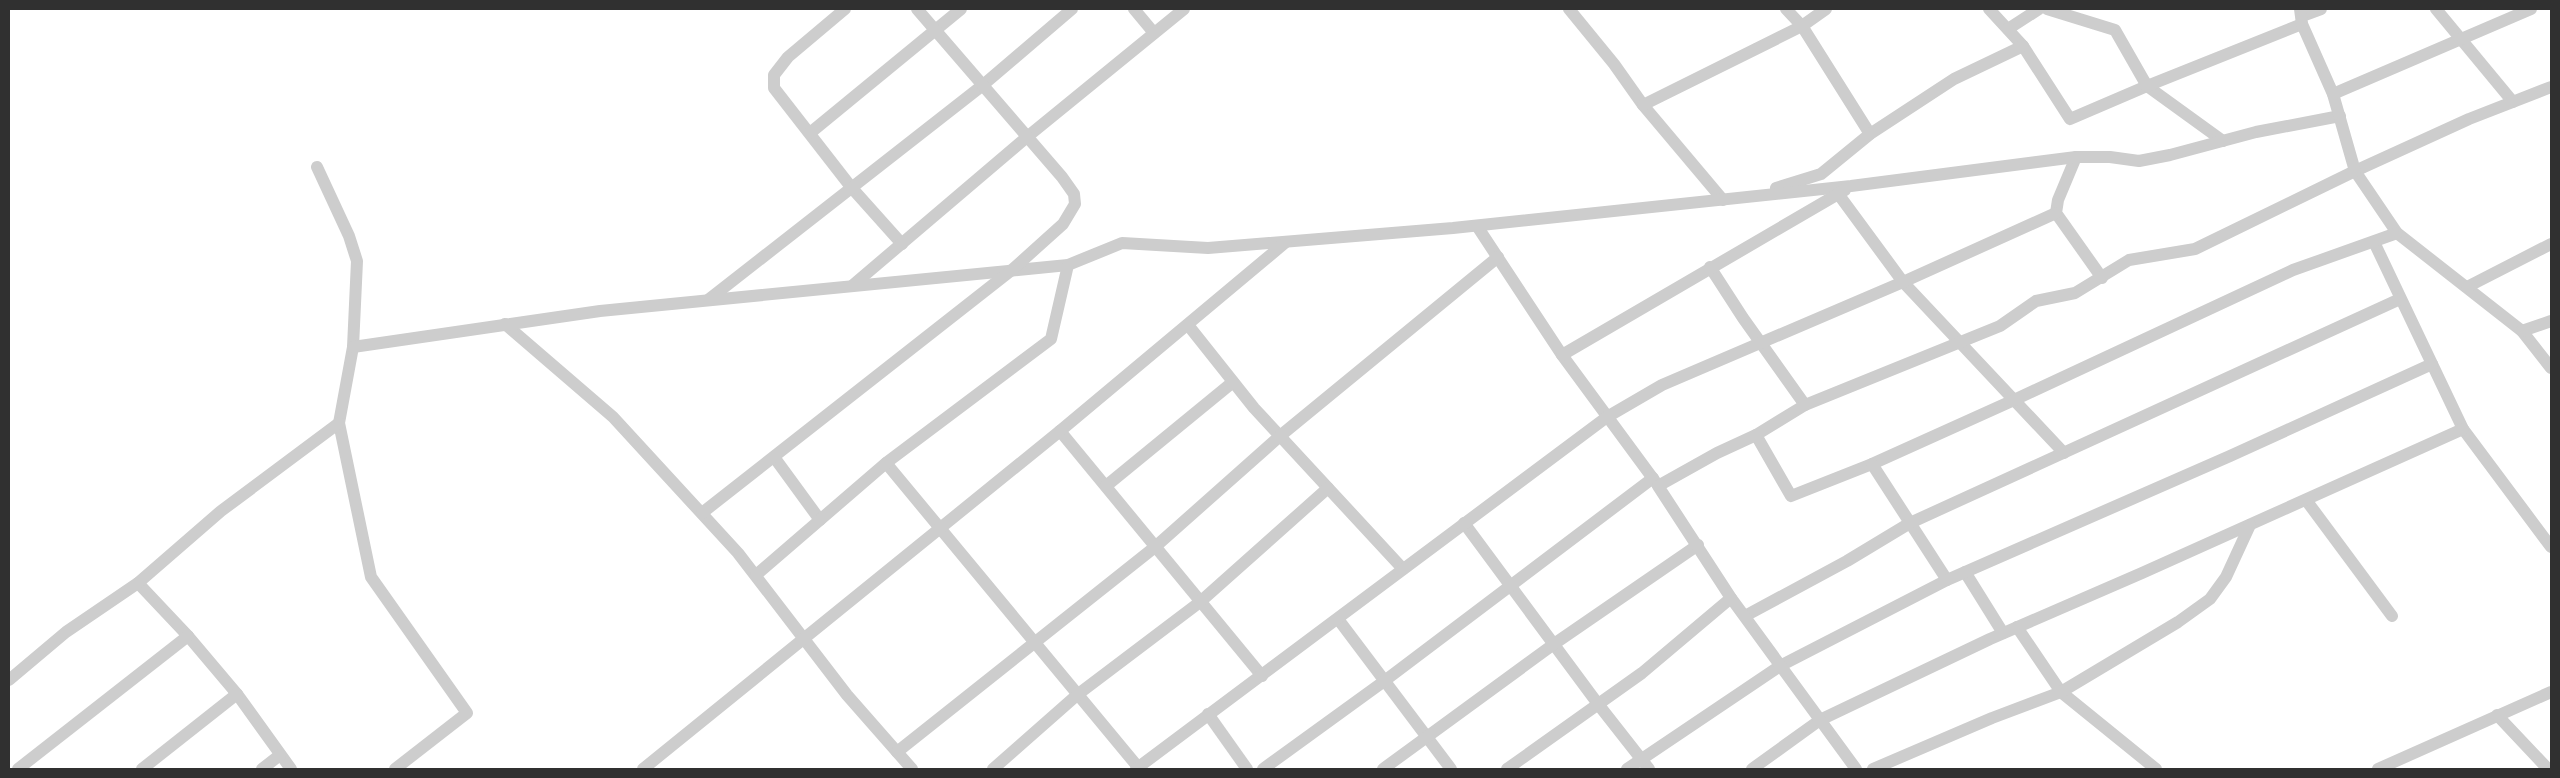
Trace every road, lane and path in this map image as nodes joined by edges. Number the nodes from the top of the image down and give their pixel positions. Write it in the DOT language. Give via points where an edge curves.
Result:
graph roads {
  1 [pos="845,9"];
  2 [pos="917,9"];
  3 [pos="961,9"];
  4 [pos="1072,9"];
  5 [pos="1134,9"];
  6 [pos="1184,9"];
  7 [pos="1569,9"];
  8 [pos="1786,9"];
  9 [pos="1826,9"];
  10 [pos="1989,9"];
  11 [pos="2039,9"];
  12 [pos="2047,9"];
  13 [pos="2321,9"];
  14 [pos="2436,9"];
  15 [pos="2531,9"];
  16 [pos="2301,16"];
  17 [pos="1802,26"];
  18 [pos="2008,29"];
  19 [pos="935,30"];
  20 [pos="1154,33"];
  21 [pos="2460,39"];
  22 [pos="2023,46"];
  23 [pos="983,85"];
  24 [pos="2147,86"];
  25 [pos="2551,87"];
  26 [pos="2333,94"];
  27 [pos="2513,102"];
  28 [pos="1643,105"];
  29 [pos="2340,116"];
  30 [pos="810,133"];
  31 [pos="1870,134"];
  32 [pos="1027,136"];
  33 [pos="2223,141"];
  34 [pos="2076,157"];
  35 [pos="317,167"];
  36 [pos="2355,171"];
  37 [pos="1851,186"];
  38 [pos="851,187"];
  39 [pos="1839,195"];
  40 [pos="1748,197"];
  41 [pos="1723,200"];
  42 [pos="2056,213"];
  43 [pos="1477,226"];
  44 [pos="2397,233"];
  45 [pos="1286,242"];
  46 [pos="2374,242"];
  47 [pos="902,244"];
  48 [pos="2551,244"];
  49 [pos="1498,256"];
  50 [pos="1068,265"];
  51 [pos="1710,267"];
  52 [pos="1014,269"];
  53 [pos="2102,278"];
  54 [pos="1903,282"];
  55 [pos="853,285"];
  56 [pos="2467,287"];
  57 [pos="2400,299"];
  58 [pos="708,300"];
  59 [pos="2551,321"];
  60 [pos="505,324"];
  61 [pos="1188,325"];
  62 [pos="2522,331"];
  63 [pos="1760,342"];
  64 [pos="1959,342"];
  65 [pos="352,347"];
  66 [pos="1562,355"];
  67 [pos="2432,364"];
  68 [pos="2551,368"];
  69 [pos="1233,382"];
  70 [pos="2014,400"];
  71 [pos="1806,405"];
  72 [pos="1607,416"];
  73 [pos="340,423"];
  74 [pos="2463,429"];
  75 [pos="1060,431"];
  76 [pos="1756,435"];
  77 [pos="1280,436"];
  78 [pos="2064,453"];
  79 [pos="774,457"];
  80 [pos="886,463"];
  81 [pos="1872,464"];
  82 [pos="1655,482"];
  83 [pos="1106,486"];
  84 [pos="1328,488"];
  85 [pos="2306,500"];
  86 [pos="702,513"];
  87 [pos="820,520"];
  88 [pos="1464,523"];
  89 [pos="1910,524"];
  90 [pos="2250,525"];
  91 [pos="938,528"];
  92 [pos="1698,545"];
  93 [pos="1155,547"];
  94 [pos="2551,547"];
  95 [pos="1403,569"];
  96 [pos="1965,572"];
  97 [pos="756,575"];
  98 [pos="1947,580"];
  99 [pos="138,583"];
  100 [pos="1509,584"];
  101 [pos="1731,598"];
  102 [pos="1200,602"];
  103 [pos="1745,616"];
  104 [pos="2392,616"];
  105 [pos="1338,619"];
  106 [pos="2017,627"];
  107 [pos="2002,633"];
  108 [pos="188,636"];
  109 [pos="804,638"];
  110 [pos="1034,643"];
  111 [pos="1554,644"];
  112 [pos="1780,666"];
  113 [pos="1262,676"];
  114 [pos="9,680"];
  115 [pos="1383,682"];
  116 [pos="2061,692"];
  117 [pos="2551,692"];
  118 [pos="238,694"];
  119 [pos="1077,695"];
  120 [pos="1598,704"];
  121 [pos="1208,714"];
  122 [pos="2497,715"];
  123 [pos="1820,720"];
  124 [pos="1427,738"];
  125 [pos="897,752"];
  126 [pos="280,755"];
  127 [pos="1642,758"];
  128 [pos="1137,768"];
  129 [pos="2544,768"];
  130 [pos="18,769"];
  131 [pos="142,769"];
  132 [pos="262,769"];
  133 [pos="291,769"];
  134 [pos="395,769"];
  135 [pos="643,769"];
  136 [pos="912,769"];
  137 [pos="993,769"];
  138 [pos="1247,769"];
  139 [pos="1263,769"];
  140 [pos="1384,769"];
  141 [pos="1451,769"];
  142 [pos="1507,769"];
  143 [pos="1627,769"];
  144 [pos="1650,769"];
  145 [pos="1752,769"];
  146 [pos="1856,769"];
  147 [pos="1873,769"];
  148 [pos="2156,769"];
  149 [pos="2378,769"];
  1 -- 30 [label="street" via="788,57 774,75 774,88"];
  2 -- 19 [label="street"];
  3 -- 19 [label="street"];
  4 -- 23 [label="street"];
  5 -- 20 [label="street"];
  6 -- 20 [label="street"];
  7 -- 28 [label="street"];
  8 -- 17 [label="street"];
  9 -- 17 [label="street"];
  10 -- 18 [label="street"];
  11 -- 18 [label="street"];
  12 -- 24 [label="street" via="2116,30"];
  13 -- 16 [label="street"];
  14 -- 21 [label="street"];
  15 -- 21 [label="street"];
  16 -- 24 [label="street"];
  16 -- 26 [label="street"];
  17 -- 28 [label="street"];
  17 -- 31 [label="street"];
  18 -- 22 [label="street"];
  19 -- 23 [label="street"];
  19 -- 30 [label="street"];
  20 -- 32 [label="street"];
  21 -- 26 [label="street"];
  21 -- 27 [label="street"];
  22 -- 24 [label="street" via="2070,119"];
  22 -- 31 [label="street" via="1954,79"];
  23 -- 32 [label="street"];
  23 -- 38 [label="street"];
  24 -- 33 [label="street"];
  25 -- 27 [label="street"];
  26 -- 29 [label="street"];
  27 -- 36 [label="street"];
  28 -- 41 [label="street"];
  29 -- 33 [label="street"];
  29 -- 36 [label="street"];
  30 -- 38 [label="street"];
  31 -- 40 [label="street" via="1821,174"];
  32 -- 47 [label="street"];
  32 -- 52 [label="street" via="1062,177 1074,194 1075,204 1063,224"];
  33 -- 34 [label="street" via="2139,161"];
  34 -- 37 [label="street"];
  34 -- 42 [label="street"];
  35 -- 65 [label="street" via="357,261"];
  36 -- 44 [label="street"];
  36 -- 53 [label="street" via="2202,246 2129,260"];
  37 -- 39 [label="street"];
  37 -- 40 [label="street"];
  38 -- 47 [label="street"];
  38 -- 58 [label="street"];
  39 -- 51 [label="street"];
  39 -- 54 [label="street"];
  40 -- 41 [label="street"];
  41 -- 43 [label="street"];
  42 -- 53 [label="street"];
  42 -- 54 [label="street"];
  43 -- 45 [label="street"];
  43 -- 49 [label="street"];
  44 -- 46 [label="street"];
  44 -- 56 [label="street"];
  45 -- 50 [label="street" via="1208,248 1122,243"];
  45 -- 61 [label="street"];
  46 -- 57 [label="street"];
  46 -- 70 [label="street" via="2293,270"];
  47 -- 55 [label="street"];
  48 -- 56 [label="street"];
  49 -- 66 [label="street"];
  49 -- 77 [label="street"];
  50 -- 52 [label="street"];
  50 -- 80 [label="street" via="1051,339"];
  51 -- 63 [label="street"];
  51 -- 66 [label="street"];
  52 -- 55 [label="street"];
  52 -- 79 [label="street"];
  53 -- 64 [label="street" via="2075,293 2036,301 2000,326"];
  54 -- 63 [label="street"];
  54 -- 64 [label="street"];
  55 -- 58 [label="street"];
  56 -- 62 [label="street"];
  57 -- 67 [label="street"];
  57 -- 78 [label="street"];
  58 -- 60 [label="street"];
  59 -- 62 [label="street"];
  60 -- 65 [label="street"];
  60 -- 86 [label="street" via="613,417"];
  61 -- 69 [label="street"];
  61 -- 75 [label="street"];
  62 -- 68 [label="street"];
  63 -- 71 [label="street"];
  63 -- 72 [label="street" via="1662,385"];
  64 -- 70 [label="street"];
  64 -- 71 [label="street"];
  65 -- 73 [label="street"];
  66 -- 72 [label="street"];
  67 -- 74 [label="street"];
  67 -- 96 [label="street"];
  69 -- 77 [label="street"];
  69 -- 83 [label="street"];
  70 -- 78 [label="street"];
  70 -- 81 [label="street"];
  71 -- 76 [label="street"];
  72 -- 82 [label="street"];
  72 -- 88 [label="street"];
  73 -- 99 [label="street" via="221,511"];
  73 -- 134 [label="street" via="371,577 468,713"];
  74 -- 85 [label="street"];
  74 -- 94 [label="street"];
  75 -- 83 [label="street"];
  75 -- 91 [label="street"];
  76 -- 81 [label="street" via="1791,496"];
  76 -- 82 [label="street"];
  77 -- 84 [label="street"];
  77 -- 93 [label="street"];
  78 -- 89 [label="street"];
  79 -- 86 [label="street"];
  79 -- 87 [label="street"];
  80 -- 87 [label="street"];
  80 -- 91 [label="street"];
  81 -- 89 [label="street"];
  82 -- 92 [label="street"];
  82 -- 100 [label="street"];
  83 -- 93 [label="street"];
  84 -- 95 [label="street"];
  84 -- 102 [label="street"];
  85 -- 90 [label="street"];
  85 -- 104 [label="street"];
  86 -- 97 [label="street"];
  87 -- 97 [label="street"];
  88 -- 95 [label="street"];
  88 -- 100 [label="street"];
  89 -- 98 [label="street"];
  89 -- 103 [label="street"];
  90 -- 106 [label="street"];
  90 -- 116 [label="street" via="2226,577 2210,599 2178,622"];
  91 -- 109 [label="street"];
  91 -- 110 [label="street"];
  92 -- 101 [label="street"];
  92 -- 111 [label="street"];
  93 -- 102 [label="street"];
  93 -- 110 [label="street"];
  95 -- 105 [label="street"];
  96 -- 98 [label="street"];
  96 -- 107 [label="street"];
  97 -- 109 [label="street"];
  98 -- 112 [label="street"];
  99 -- 108 [label="street"];
  99 -- 114 [label="street" via="66,632"];
  100 -- 111 [label="street"];
  100 -- 115 [label="street"];
  101 -- 103 [label="street"];
  101 -- 120 [label="street" via="1642,673"];
  102 -- 113 [label="street"];
  102 -- 119 [label="street"];
  103 -- 112 [label="street"];
  105 -- 113 [label="street"];
  105 -- 115 [label="street"];
  106 -- 107 [label="street"];
  106 -- 116 [label="street"];
  107 -- 123 [label="street"];
  108 -- 118 [label="street"];
  108 -- 130 [label="street"];
  109 -- 125 [label="street" via="847,695"];
  109 -- 135 [label="street"];
  110 -- 119 [label="street"];
  110 -- 125 [label="street"];
  111 -- 120 [label="street"];
  111 -- 124 [label="street"];
  112 -- 123 [label="street"];
  112 -- 127 [label="street"];
  113 -- 121 [label="street"];
  115 -- 124 [label="street"];
  115 -- 139 [label="street"];
  116 -- 147 [label="street"];
  116 -- 148 [label="street"];
  117 -- 122 [label="street"];
  118 -- 126 [label="street"];
  118 -- 131 [label="street"];
  119 -- 128 [label="street"];
  119 -- 137 [label="street"];
  120 -- 127 [label="street"];
  120 -- 142 [label="street"];
  121 -- 128 [label="street"];
  121 -- 138 [label="street"];
  122 -- 129 [label="street"];
  122 -- 149 [label="street"];
  123 -- 145 [label="street"];
  123 -- 146 [label="street"];
  124 -- 140 [label="street"];
  124 -- 141 [label="street"];
  125 -- 136 [label="street"];
  126 -- 132 [label="street"];
  126 -- 133 [label="street"];
  127 -- 143 [label="street"];
  127 -- 144 [label="street"];
}
